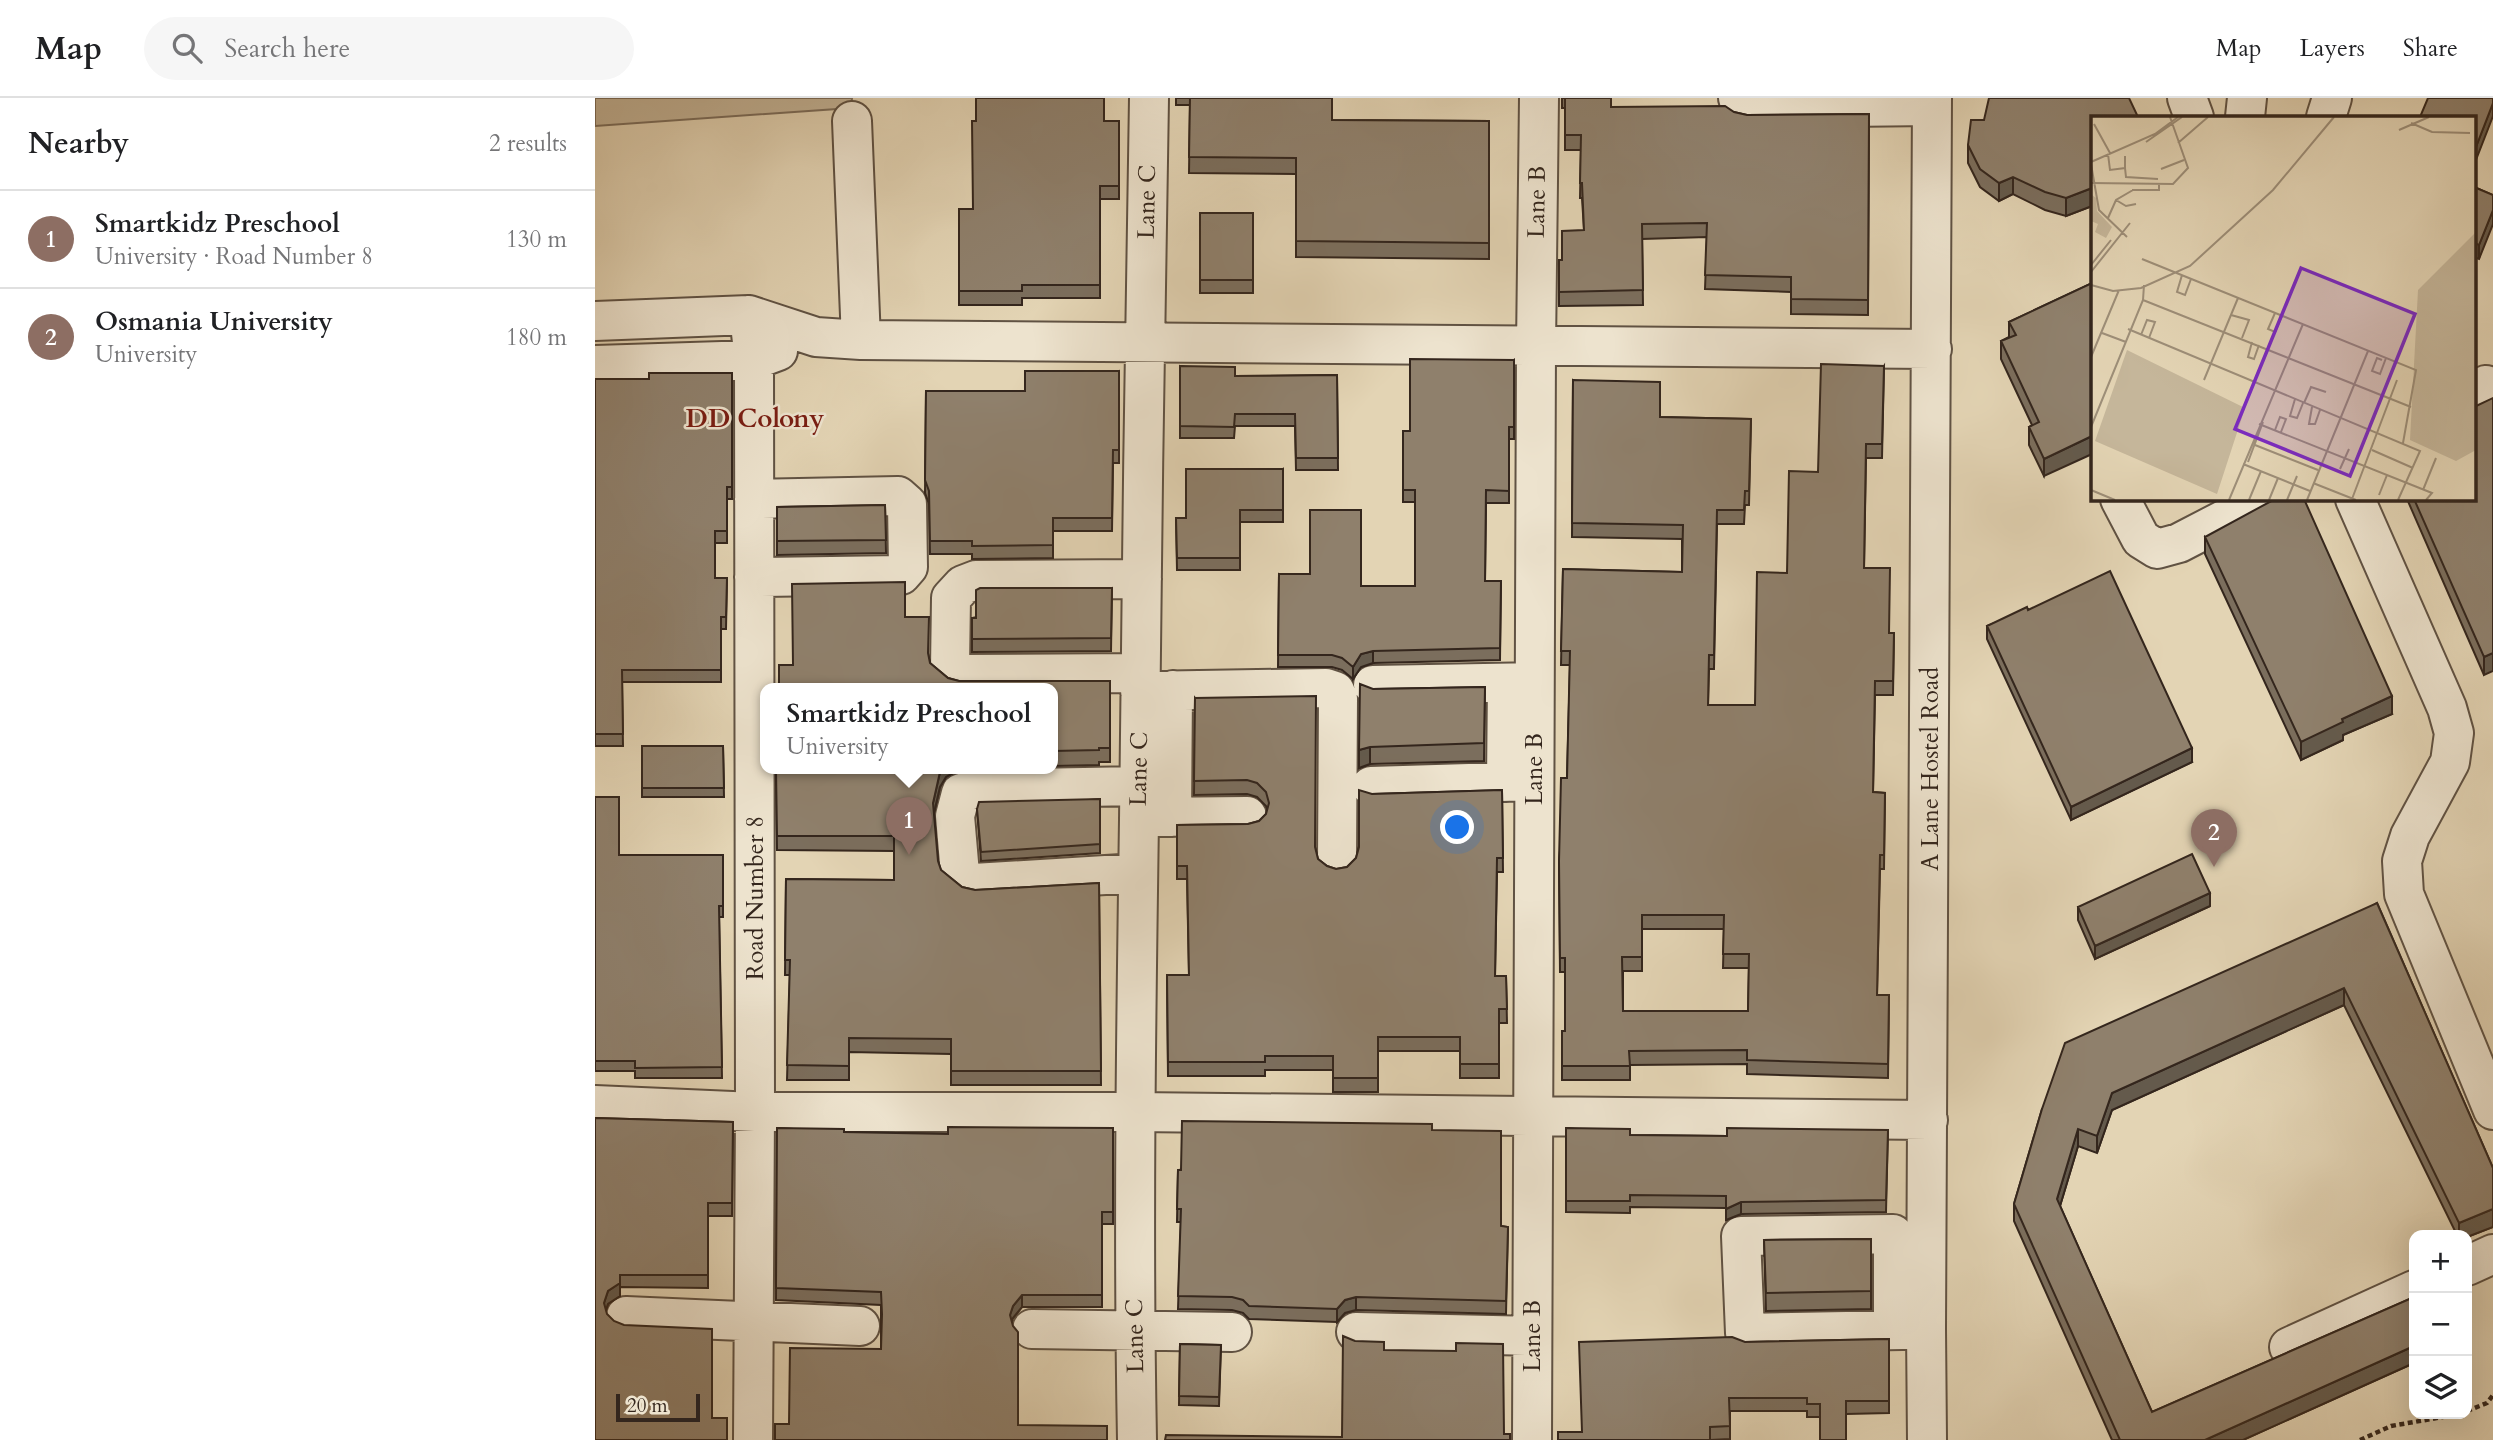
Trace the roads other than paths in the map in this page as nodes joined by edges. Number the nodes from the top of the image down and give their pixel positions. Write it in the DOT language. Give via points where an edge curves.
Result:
graph roads {
  1 [pos="1149,98"];
  2 [pos="1539,98"];
  3 [pos="1738,98"];
  4 [pos="2187,98"];
  5 [pos="2247,98"];
  6 [pos="2332,98"];
  7 [pos="1932,102"];
  8 [pos="2194,116"];
  9 [pos="2245,116"];
  10 [pos="2326,116"];
  11 [pos="852,121"];
  12 [pos="749,315"];
  13 [pos="595,321"];
  14 [pos="816,337"];
  15 [pos="862,340"];
  16 [pos="1144,343"];
  17 [pos="1536,346"];
  18 [pos="1932,349"];
  19 [pos="754,360"];
  20 [pos="595,365"];
  21 [pos="754,499"];
  22 [pos="2121,500"];
  23 [pos="2262,500"];
  24 [pos="2355,500"];
  25 [pos="754,577"];
  26 [pos="1142,579"];
  27 [pos="1521,683"];
  28 [pos="1151,685"];
  29 [pos="1373,685"];
  30 [pos="1520,781"];
  31 [pos="1152,786"];
  32 [pos="1371,786"];
  33 [pos="1247,816"];
  34 [pos="1337,861"];
  35 [pos="1138,873"];
  36 [pos="595,1105"];
  37 [pos="2493,1110"];
  38 [pos="755,1112"];
  39 [pos="1135,1112"];
  40 [pos="1533,1117"];
  41 [pos="1929,1120"];
  42 [pos="2493,1254"];
  43 [pos="2472,1264"];
  44 [pos="2409,1292"];
  45 [pos="626,1316"];
  46 [pos="754,1322"];
  47 [pos="860,1326"];
  48 [pos="1032,1329"];
  49 [pos="1909,1329"];
  50 [pos="1135,1332"];
  51 [pos="1232,1332"];
  52 [pos="1356,1332"];
  53 [pos="1532,1336"];
  54 [pos="2289,1347"];
  55 [pos="753,1440"];
  56 [pos="1137,1440"];
  57 [pos="1532,1440"];
  58 [pos="1927,1440"];
  1 -- 16 [label="street, Lane C"];
  2 -- 17 [label="street, Lane B"];
  3 -- 7 [label="street" via="1747,108"];
  4 -- 8 [label="street"];
  5 -- 9 [label="street"];
  6 -- 10 [label="street"];
  7 -- 18 [label="street, A Lane Hostel Road"];
  11 -- 15 [label="street"];
  12 -- 13 [label="street"];
  12 -- 14 [label="street"];
  12 -- 19 [label="street, Road Number 8"];
  14 -- 15 [label="street"];
  14 -- 19 [label="street"];
  15 -- 16 [label="street"];
  16 -- 17 [label="street"];
  16 -- 26 [label="street, Lane C"];
  17 -- 18 [label="street"];
  17 -- 27 [label="street, Lane B"];
  18 -- 41 [label="street, A Lane Hostel Road"];
  19 -- 20 [label="street"];
  19 -- 21 [label="street, Road Number 8"];
  21 -- 25 [label="street, Road Number 8"];
  21 -- 25 [label="street" via="898,496 907,504 908,567 901,575"];
  22 -- 23 [label="street" via="2141,538 2157,549 2179,543"];
  24 -- 37 [label="street" via="2448,708 2454,733 2450,762 2410,836 2402,861 2404,894"];
  25 -- 38 [label="street, Road Number 8"];
  26 -- 28 [label="street, Lane C"];
  26 -- 28 [label="street" via="976,580 963,585 951,598 950,668 959,674"];
  27 -- 29 [label="street"];
  27 -- 30 [label="street, Lane B"];
  28 -- 31 [label="street, Lane C"];
  28 -- 34 [label="street" via="1335,691"];
  30 -- 32 [label="street"];
  30 -- 40 [label="street, Lane B"];
  31 -- 33 [label="street"];
  31 -- 35 [label="street, Lane C"];
  31 -- 35 [label="street" via="975,789 961,793 955,816 960,874 974,883"];
  35 -- 39 [label="street, Lane C"];
  36 -- 38 [label="street"];
  38 -- 39 [label="street"];
  38 -- 46 [label="street, Road Number 8"];
  39 -- 40 [label="street"];
  39 -- 50 [label="street, Lane C"];
  40 -- 41 [label="street"];
  40 -- 53 [label="street, Lane B"];
  41 -- 49 [label="street, A Lane Hostel Road"];
  42 -- 43 [label="street"];
  44 -- 54 [label="street"];
  45 -- 46 [label="street"];
  46 -- 47 [label="street"];
  46 -- 55 [label="street, Road Number 8"];
  48 -- 50 [label="street"];
  49 -- 49 [label="street" via="1893,1234 1741,1236 1745,1333"];
  49 -- 58 [label="street, A Lane Hostel Road"];
  50 -- 51 [label="street"];
  50 -- 56 [label="street, Lane C"];
  52 -- 53 [label="street"];
  53 -- 57 [label="street, Lane B"];
}
